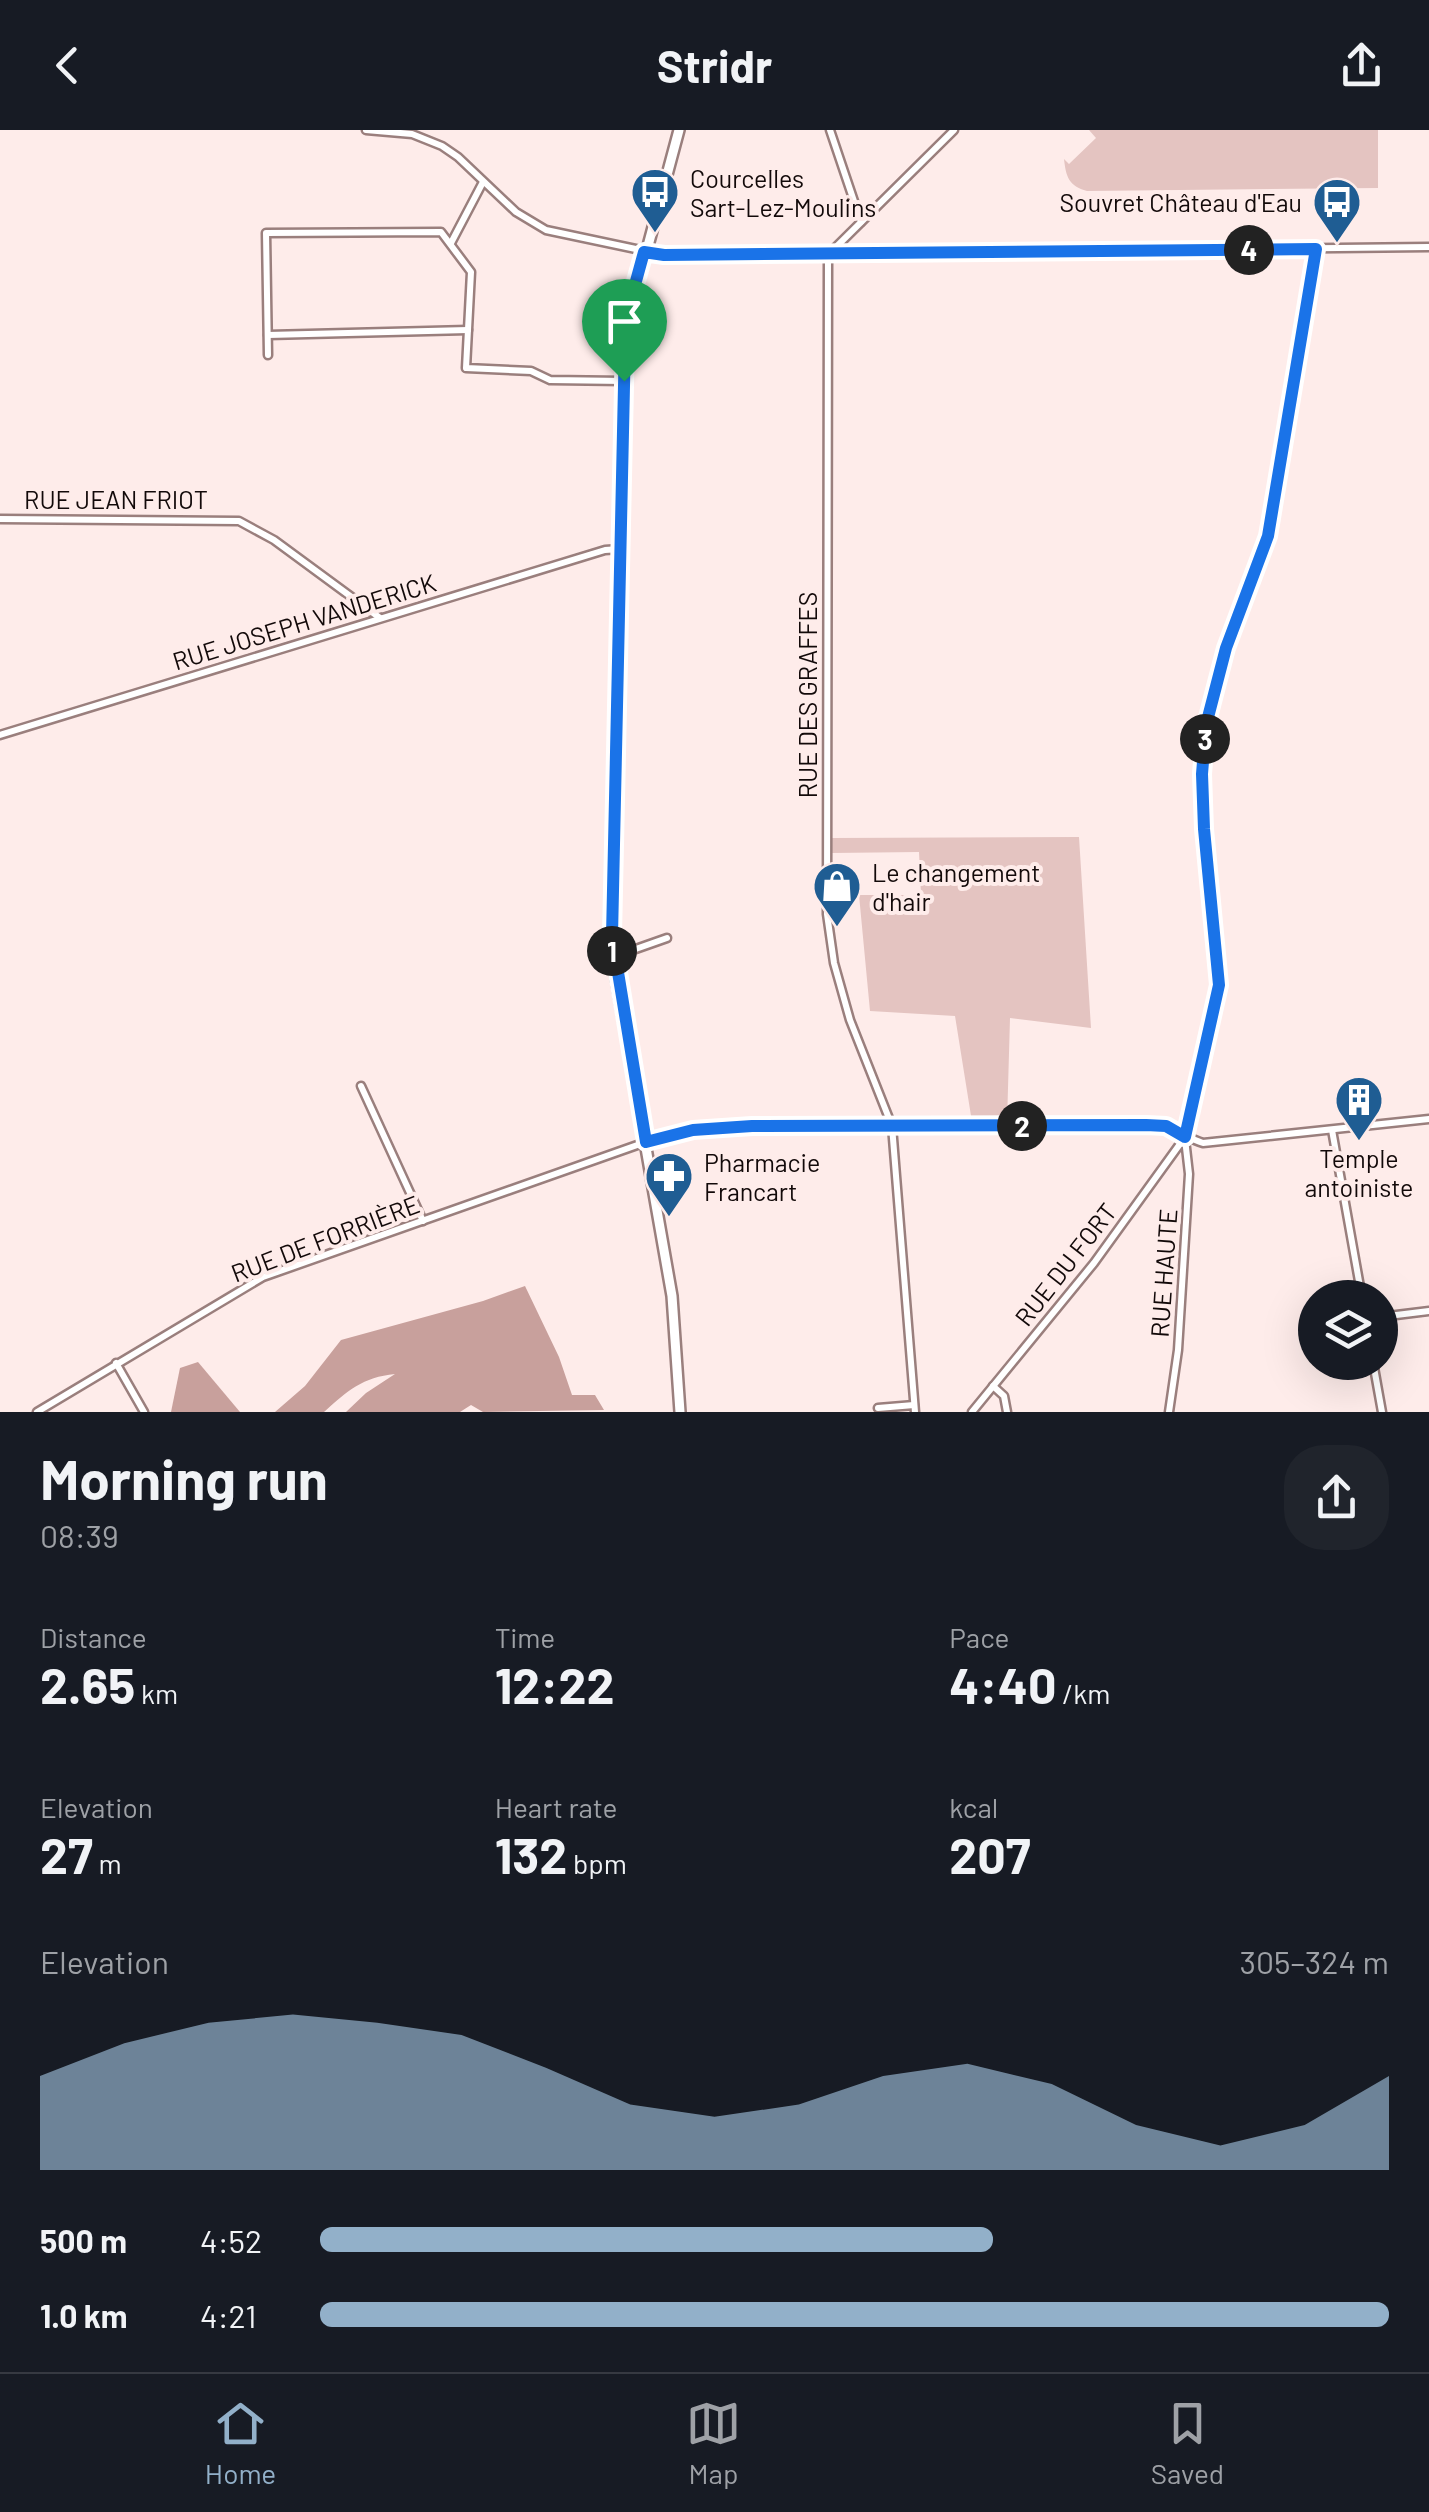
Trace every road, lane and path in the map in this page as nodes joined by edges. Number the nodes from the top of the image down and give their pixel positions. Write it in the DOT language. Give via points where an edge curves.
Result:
graph roads {
  1 [pos="366,130"];
  2 [pos="679,130"];
  3 [pos="830,130"];
  4 [pos="954,130"];
  5 [pos="484,182"];
  6 [pos="861,222"];
  7 [pos="452,243"];
  8 [pos="1429,248"];
  9 [pos="1316,249"];
  10 [pos="644,252"];
  11 [pos="828,255"];
  12 [pos="468,330"];
  13 [pos="268,335"];
  14 [pos="268,356"];
  15 [pos="624,381"];
  16 [pos="0,519"];
  17 [pos="620,549"];
  18 [pos="381,619"];
  19 [pos="0,734"];
  20 [pos="667,938"];
  21 [pos="613,957"];
  22 [pos="361,1086"];
  23 [pos="1429,1119"];
  24 [pos="892,1126"];
  25 [pos="1332,1130"];
  26 [pos="1185,1137"];
  27 [pos="646,1142"];
  28 [pos="423,1221"];
  29 [pos="1359,1280"];
  30 [pos="1429,1311"];
  31 [pos="1398,1315"];
  32 [pos="116,1364"];
  33 [pos="1376,1380"];
  34 [pos="993,1386"];
  35 [pos="878,1408"];
  36 [pos="915,1408"];
  37 [pos="37,1412"];
  38 [pos="144,1412"];
  39 [pos="680,1412"];
  40 [pos="972,1412"];
  41 [pos="1007,1412"];
  42 [pos="1169,1412"];
  43 [pos="1382,1412"];
  1 -- 5 [label="street" via="428,138"];
  2 -- 10 [label="main road"];
  3 -- 6 [label="street"];
  4 -- 6 [label="street"];
  5 -- 7 [label="street"];
  5 -- 10 [label="street" via="546,230"];
  6 -- 11 [label="street"];
  7 -- 12 [label="street" via="471,272"];
  7 -- 13 [label="street" via="441,232 266,233"];
  8 -- 9 [label="street"];
  9 -- 11 [label="street"];
  9 -- 26 [label="street" via="1268,536 1206,725 1204,829 1219,985"];
  10 -- 11 [label="street"];
  10 -- 15 [label="main road" via="626,328"];
  11 -- 24 [label="street, RUE DES GRAFFES" via="827,914 850,1020"];
  12 -- 13 [label="street"];
  12 -- 15 [label="street" via="466,368 532,371 550,380"];
  13 -- 14 [label="street"];
  15 -- 17 [label="main road"];
  16 -- 18 [label="street, RUE JEAN FRIOT" via="240,521"];
  17 -- 18 [label="street, RUE JOSEPH VANDERICK"];
  17 -- 21 [label="main road"];
  18 -- 19 [label="street, RUE JOSEPH VANDERICK"];
  20 -- 21 [label="street"];
  21 -- 27 [label="main road"];
  22 -- 28 [label="street"];
  23 -- 25 [label="street, RUE DE FORRIÈRE"];
  24 -- 26 [label="street, RUE DE FORRIÈRE" via="1146,1125"];
  24 -- 27 [label="street, RUE DE FORRIÈRE" via="718,1127"];
  24 -- 36 [label="street, RUE DES GRAFFES"];
  25 -- 26 [label="street, RUE DE FORRIÈRE" via="1203,1143"];
  25 -- 29 [label="street"];
  26 -- 34 [label="street, RUE DU FORT" via="1094,1264"];
  26 -- 42 [label="street, RUE HAUTE" via="1189,1174"];
  27 -- 28 [label="street, RUE DE FORRIÈRE"];
  27 -- 39 [label="main road" via="672,1296"];
  28 -- 32 [label="street, RUE DE FORRIÈRE" via="263,1277"];
  30 -- 31 [label="street"];
  32 -- 37 [label="street, RUE DE FORRIÈRE"];
  32 -- 38 [label="street"];
  33 -- 43 [label="street"];
  34 -- 40 [label="street, RUE DU FORT"];
  34 -- 41 [label="street"];
  35 -- 36 [label="street"];
}
